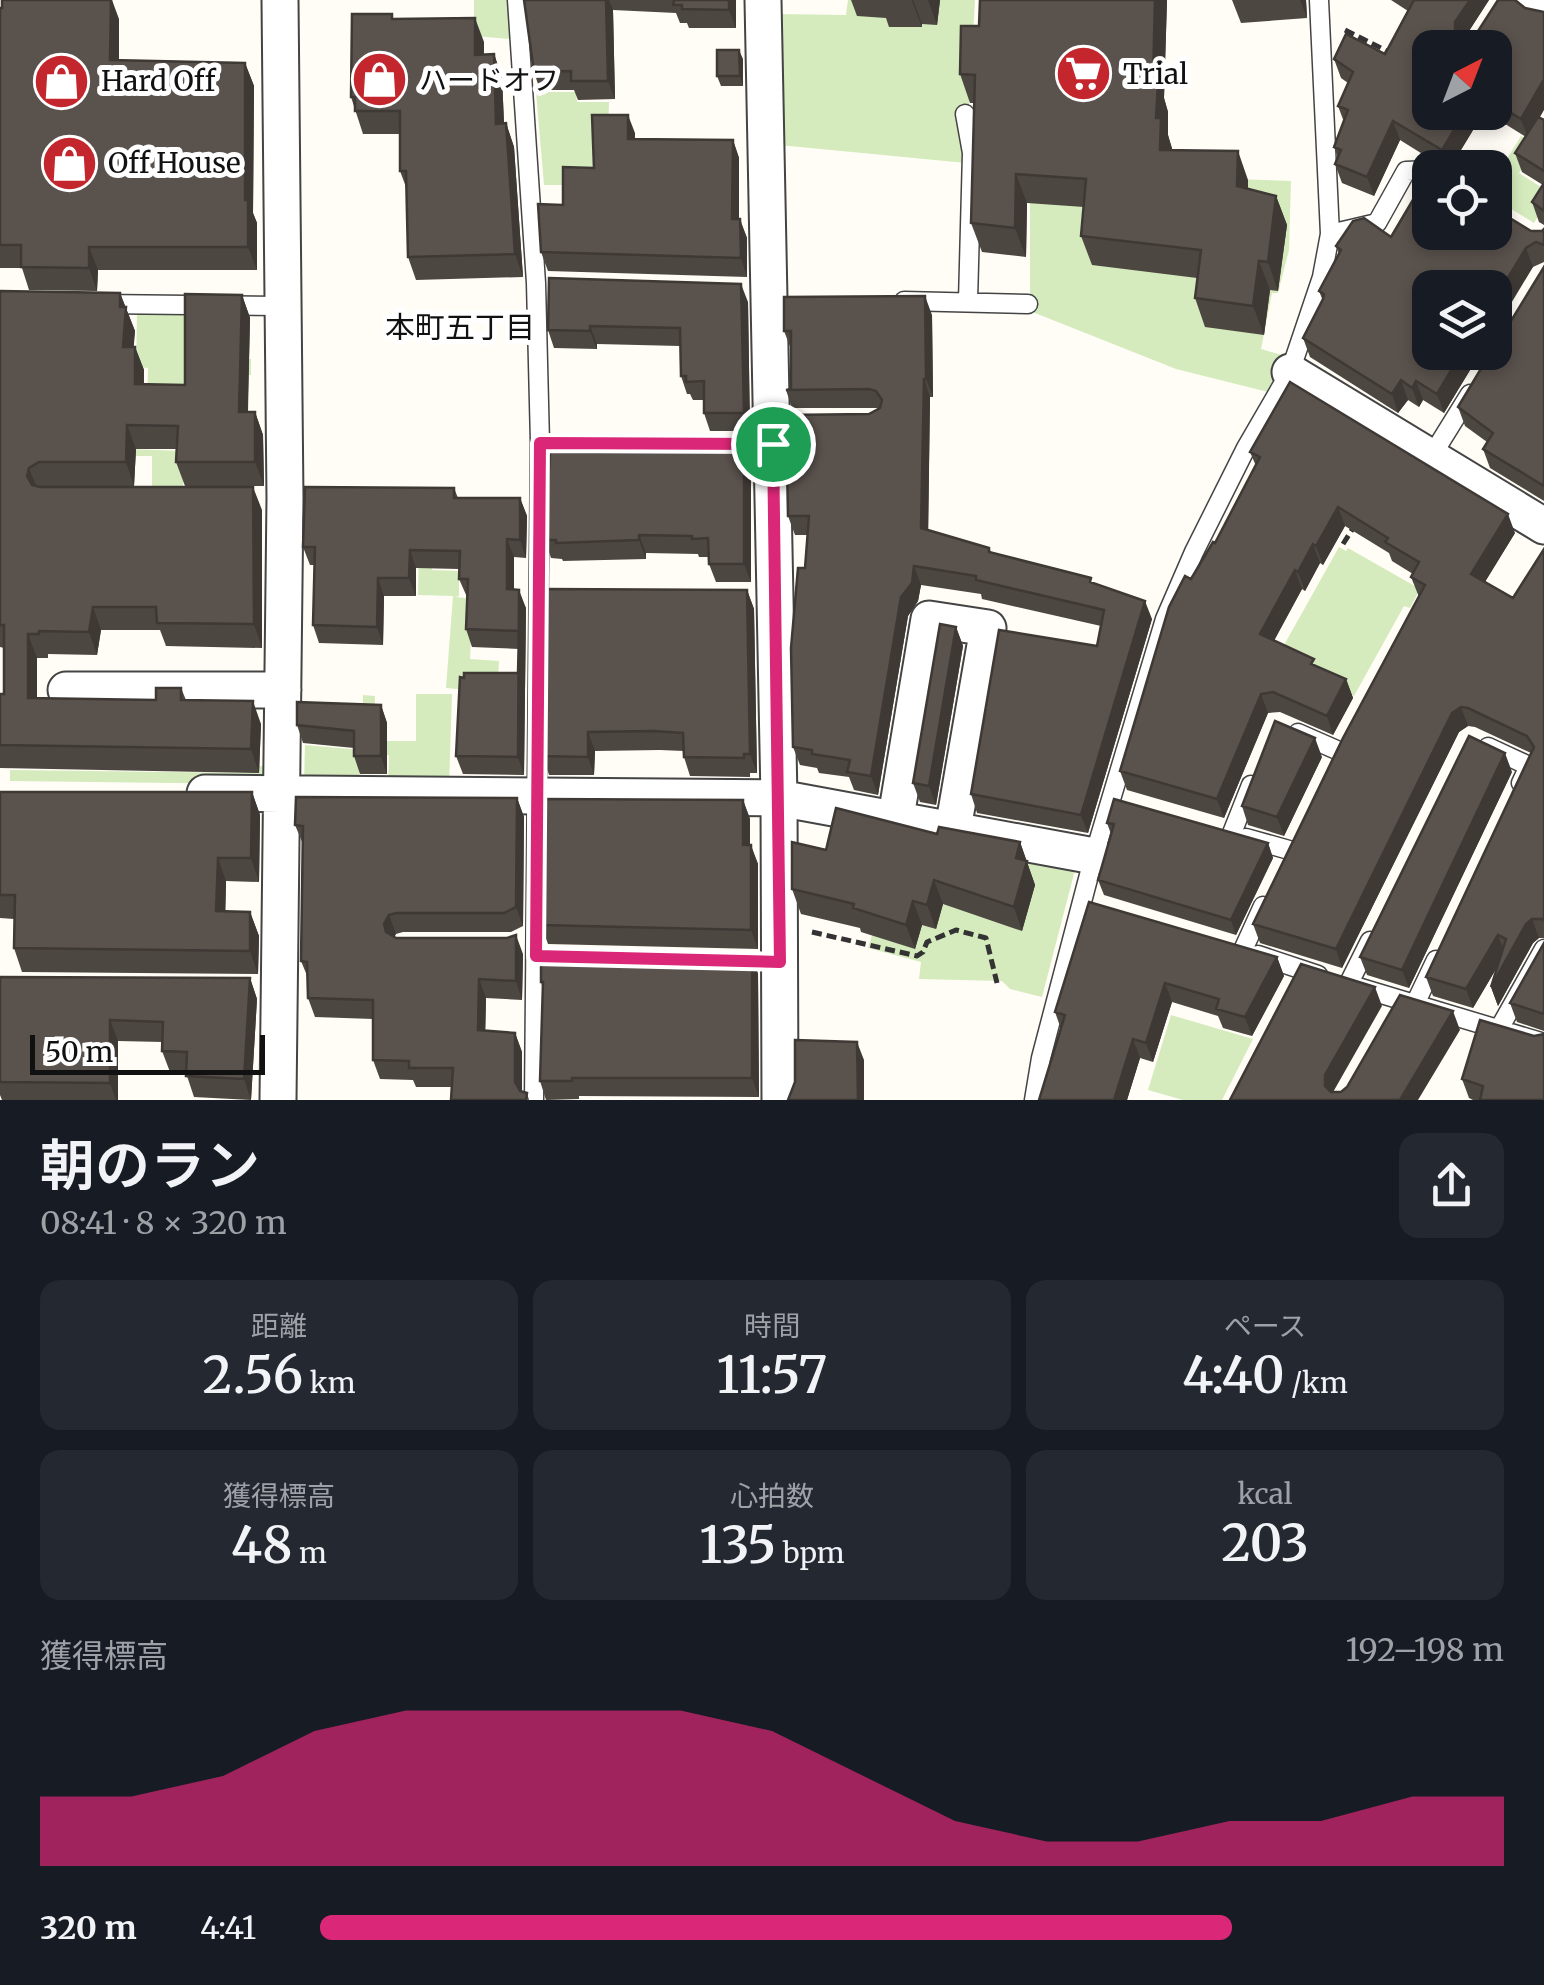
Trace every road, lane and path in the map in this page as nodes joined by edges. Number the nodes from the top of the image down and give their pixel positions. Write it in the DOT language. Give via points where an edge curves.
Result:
graph roads {
  1 [pos="280,0"];
  2 [pos="516,0"];
  3 [pos="764,0"];
  4 [pos="1530,0"];
  5 [pos="1319,9"];
  6 [pos="1544,10"];
  7 [pos="1398,57"];
  8 [pos="965,114"];
  9 [pos="1412,171"];
  10 [pos="1330,234"];
  11 [pos="536,283"];
  12 [pos="556,284"];
  13 [pos="888,301"];
  14 [pos="968,302"];
  15 [pos="76,303"];
  16 [pos="1028,304"];
  17 [pos="284,306"];
  18 [pos="1290,372"];
  19 [pos="1482,374"];
  20 [pos="1431,457"];
  21 [pos="1361,515"];
  22 [pos="1544,526"];
  23 [pos="1343,544"];
  24 [pos="558,595"];
  25 [pos="538,596"];
  26 [pos="66,690"];
  27 [pos="283,690"];
  28 [pos="1275,724"];
  29 [pos="1348,734"];
  30 [pos="1470,738"];
  31 [pos="1260,760"];
  32 [pos="170,793"];
  33 [pos="284,794"];
  34 [pos="538,797"];
  35 [pos="779,798"];
  36 [pos="1513,800"];
  37 [pos="896,817"];
  38 [pos="953,829"];
  39 [pos="1094,856"];
  40 [pos="1374,932"];
  41 [pos="536,934"];
  42 [pos="1447,936"];
  43 [pos="514,944"];
  44 [pos="1544,949"];
  45 [pos="774,950"];
  46 [pos="997,983"];
  47 [pos="1348,984"];
  48 [pos="1402,1007"];
  49 [pos="1499,1029"];
  50 [pos="1544,1043"];
  51 [pos="278,1100"];
  52 [pos="534,1100"];
  53 [pos="780,1100"];
  54 [pos="1034,1100"];
  1 -- 17 [label="street"];
  2 -- 11 [label="lane"];
  3 -- 35 [label="street" via="772,433 766,595"];
  4 -- 6 [label="street"];
  5 -- 7 [label="path"];
  5 -- 10 [label="lane"];
  8 -- 14 [label="lane" via="972,153"];
  9 -- 10 [label="lane" via="1377,223"];
  10 -- 18 [label="lane"];
  11 -- 12 [label="lane"];
  11 -- 25 [label="lane" via="550,443"];
  13 -- 14 [label="lane"];
  14 -- 16 [label="lane"];
  15 -- 17 [label="lane"];
  17 -- 27 [label="street" via="276,498"];
  18 -- 20 [label="street"];
  18 -- 39 [label="lane" via="1246,448 1165,620 1120,800"];
  19 -- 20 [label="lane"];
  20 -- 22 [label="street"];
  21 -- 23 [label="path"];
  24 -- 25 [label="lane"];
  25 -- 34 [label="lane"];
  26 -- 27 [label="street"];
  27 -- 33 [label="street"];
  28 -- 29 [label="lane" via="1335,759"];
  30 -- 36 [label="lane" via="1529,766"];
  31 -- 47 [label="lane" via="1223,831 1285,858 1234,948 1296,978"];
  32 -- 33 [label="street"];
  33 -- 34 [label="street"];
  33 -- 51 [label="street" via="271,987"];
  34 -- 35 [label="street"];
  34 -- 41 [label="lane"];
  35 -- 37 [label="street"];
  35 -- 45 [label="street"];
  37 -- 38 [label="street"];
  37 -- 38 [label="street" via="929,618 988,628"];
  38 -- 39 [label="street"];
  39 -- 54 [label="lane" via="1091,904 1041,1058"];
  40 -- 47 [label="lane"];
  41 -- 43 [label="lane"];
  41 -- 52 [label="lane" via="545,956"];
  42 -- 48 [label="lane"];
  44 -- 49 [label="lane"];
  45 -- 46 [label="path" via="917,956 928,942 956,930 986,938"];
  45 -- 53 [label="street"];
  47 -- 48 [label="lane"];
  48 -- 49 [label="lane"];
  49 -- 50 [label="lane"];
}
